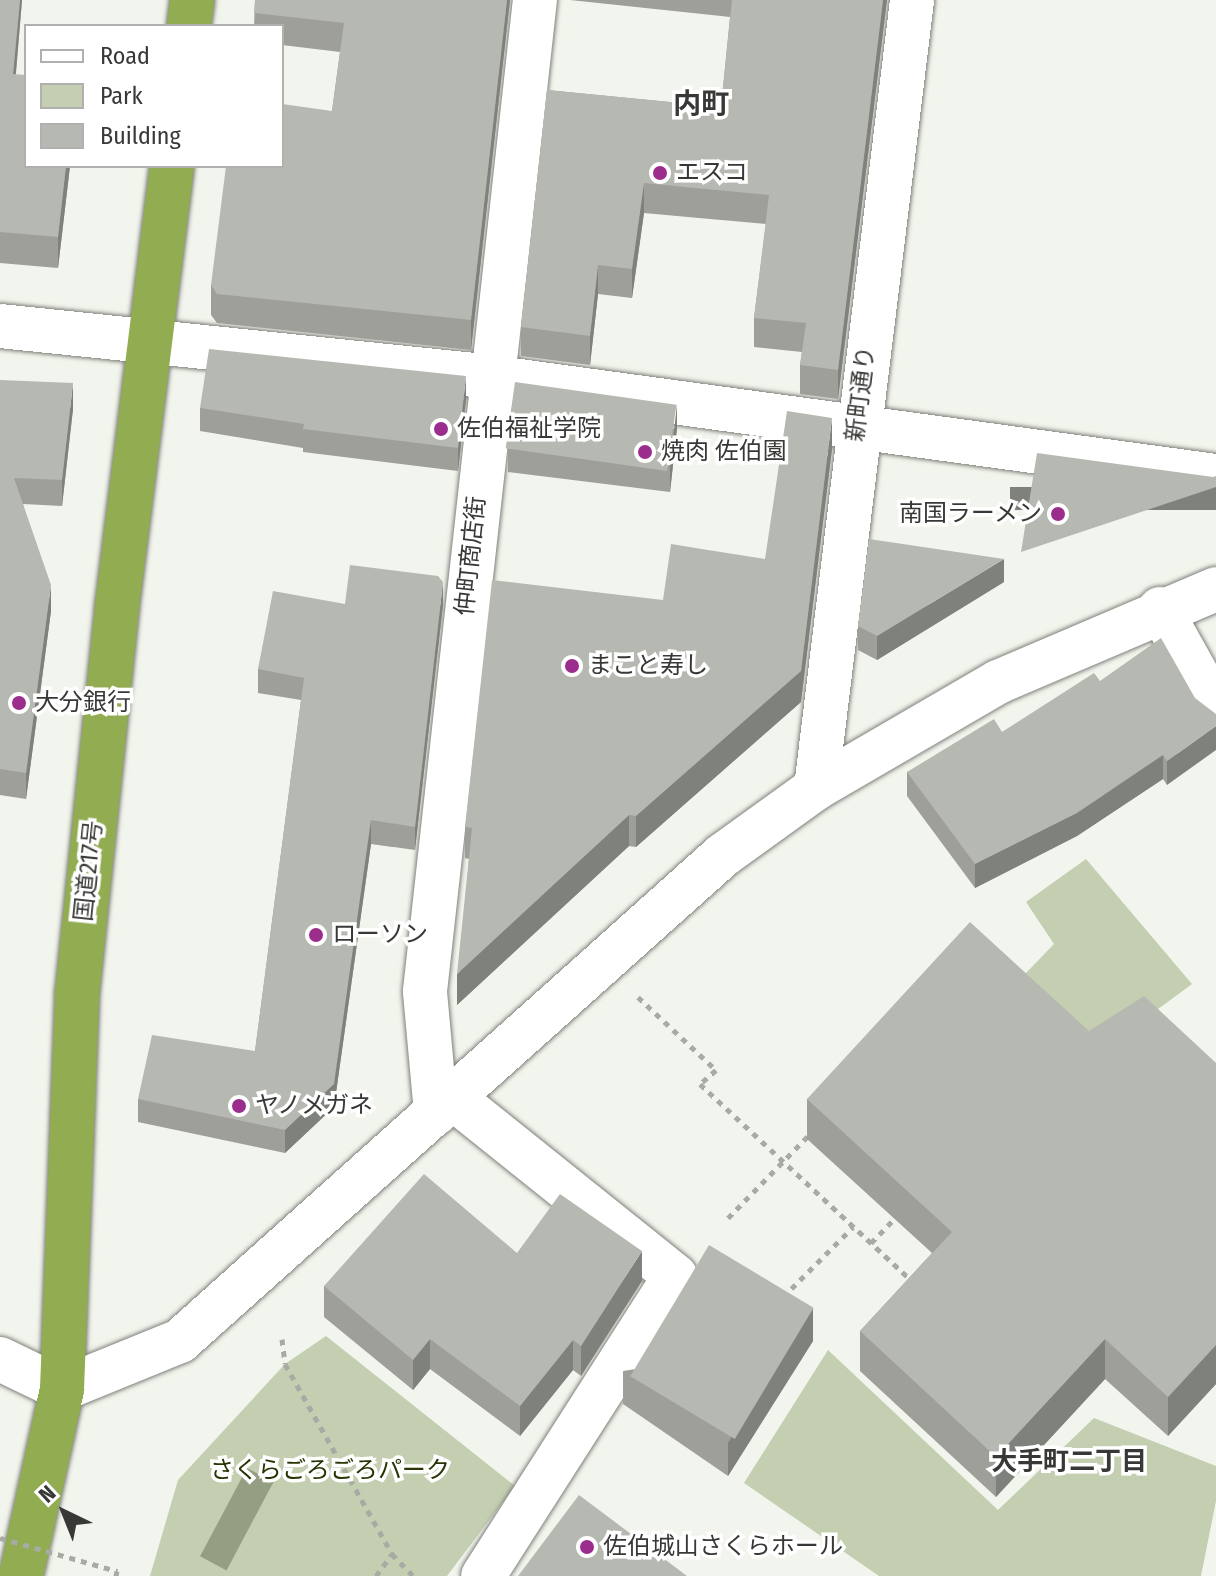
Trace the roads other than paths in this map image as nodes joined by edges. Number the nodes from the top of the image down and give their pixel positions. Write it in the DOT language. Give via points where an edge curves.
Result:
graph roads {
  1 [pos="192,0"];
  2 [pos="535,0"];
  3 [pos="912,0"];
  4 [pos="189,24"];
  5 [pos="172,168"];
  6 [pos="0,326"];
  7 [pos="150,342"];
  8 [pos="490,377"];
  9 [pos="856,430"];
  10 [pos="1216,476"];
  11 [pos="1216,589"];
  12 [pos="1160,609"];
  13 [pos="1216,709"];
  14 [pos="816,788"];
  15 [pos="444,1106"];
  16 [pos="0,1359"];
  17 [pos="62,1389"];
  18 [pos="21,1576"];
  19 [pos="483,1576"];
  1 -- 4 [label="highway"];
  2 -- 8 [label="street, 仲町商店街"];
  3 -- 9 [label="street, 新町通り"];
  5 -- 7 [label="highway, 国道217号"];
  6 -- 7 [label="street"];
  7 -- 8 [label="street"];
  7 -- 17 [label="highway, 国道217号" via="77,995"];
  8 -- 9 [label="street"];
  8 -- 15 [label="street, 仲町商店街" via="425,991"];
  9 -- 10 [label="street"];
  9 -- 14 [label="street, 新町通り"];
  11 -- 12 [label="street"];
  12 -- 13 [label="street"];
  12 -- 14 [label="street" via="998,682"];
  14 -- 15 [label="street" via="723,855"];
  15 -- 17 [label="street" via="180,1341"];
  15 -- 19 [label="street" via="675,1276"];
  16 -- 17 [label="street"];
  17 -- 18 [label="highway, 国道217号"];
}
